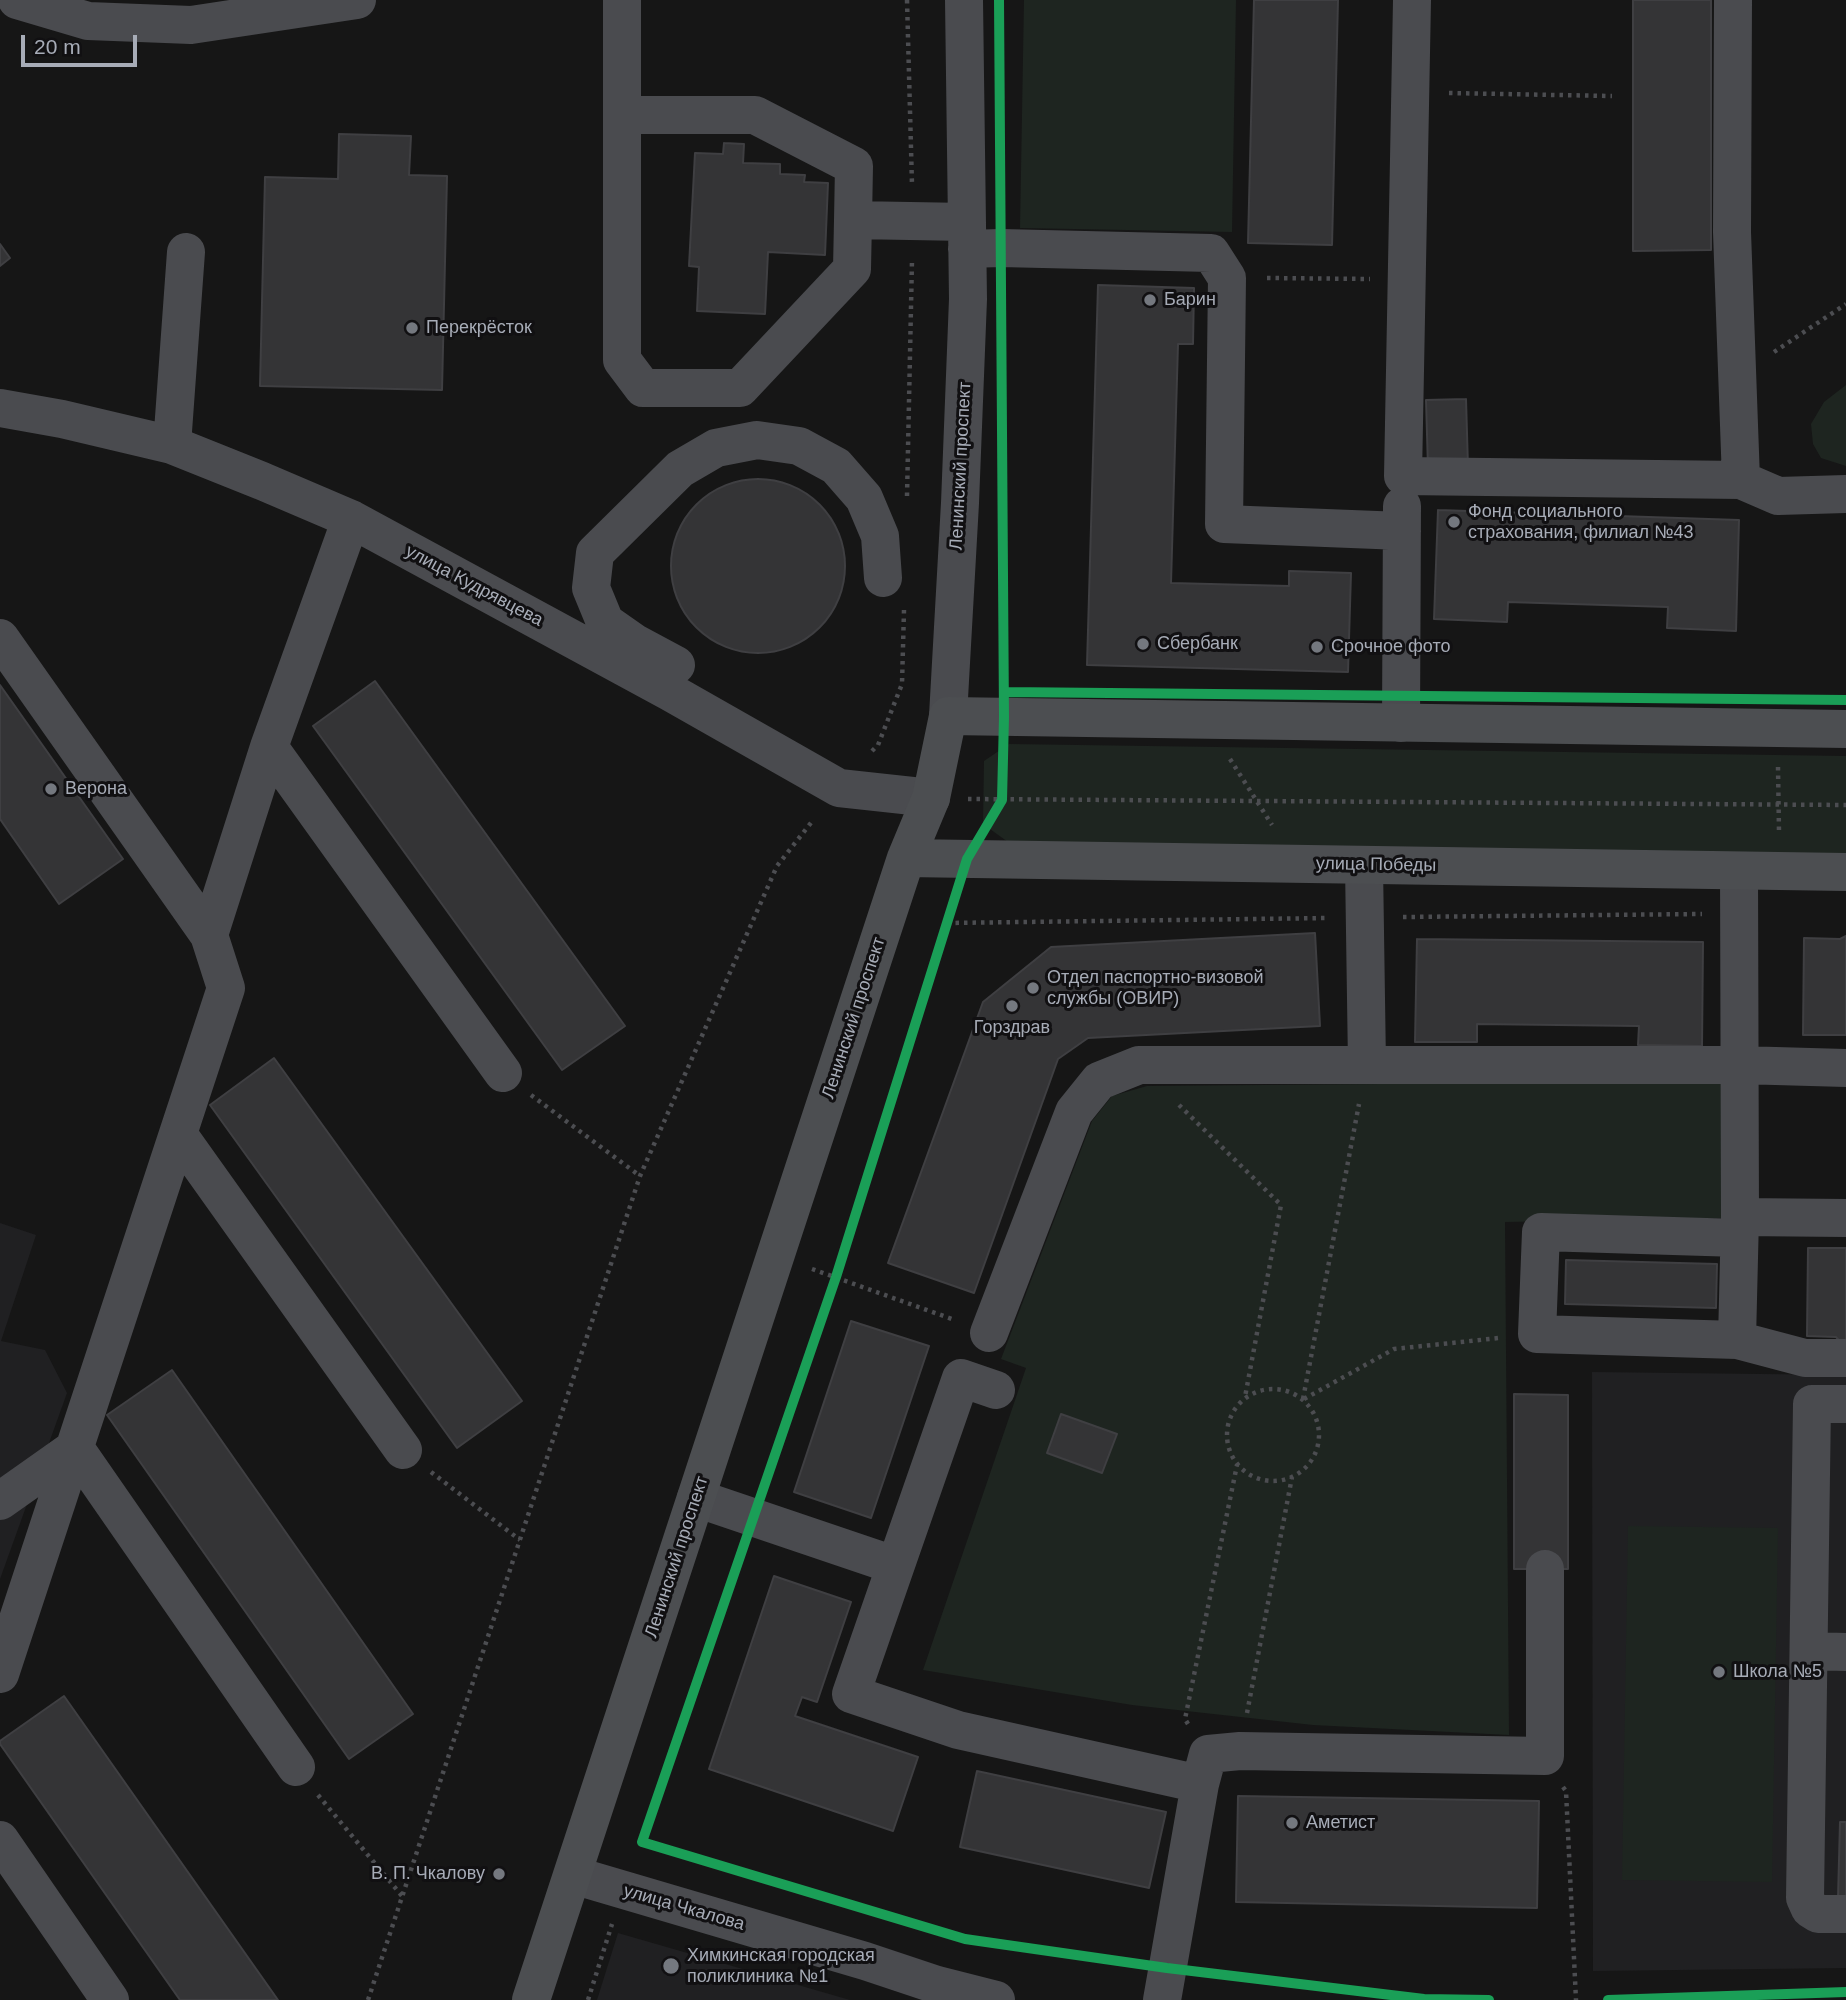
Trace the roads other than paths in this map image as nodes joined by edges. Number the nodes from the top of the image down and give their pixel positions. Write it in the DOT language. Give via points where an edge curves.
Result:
graph roads {
  1 [pos="16,0"];
  2 [pos="357,0"];
  3 [pos="622,0"];
  4 [pos="964,0"];
  5 [pos="1412,0"];
  6 [pos="1733,0"];
  7 [pos="622,115"];
  8 [pos="853,220"];
  9 [pos="967,236"];
  10 [pos="186,252"];
  11 [pos="0,408"];
  12 [pos="172,445"];
  13 [pos="1403,476"];
  14 [pos="1741,480"];
  15 [pos="1846,494"];
  16 [pos="351,519"];
  17 [pos="1402,531"];
  18 [pos="893,590"];
  19 [pos="0,638"];
  20 [pos="670,692"];
  21 [pos="948,716"];
  22 [pos="1401,723"];
  23 [pos="1846,729"];
  24 [pos="269,747"];
  25 [pos="931,798"];
  26 [pos="906,858"];
  27 [pos="1364,865"];
  28 [pos="1739,871"];
  29 [pos="1846,872"];
  30 [pos="209,935"];
  31 [pos="1367,1065"];
  32 [pos="1740,1065"];
  33 [pos="1846,1068"];
  34 [pos="503,1073"];
  35 [pos="178,1134"];
  36 [pos="1846,1218"];
  37 [pos="1739,1228"];
  38 [pos="989,1333"];
  39 [pos="1737,1340"];
  40 [pos="1805,1358"];
  41 [pos="1846,1359"];
  42 [pos="996,1390"];
  43 [pos="1829,1404"];
  44 [pos="75,1448"];
  45 [pos="403,1450"];
  46 [pos="696,1498"];
  47 [pos="0,1501"];
  48 [pos="894,1565"];
  49 [pos="1545,1569"];
  50 [pos="1809,1651"];
  51 [pos="1846,1652"];
  52 [pos="0,1674"];
  53 [pos="1216,1763"];
  54 [pos="296,1767"];
  55 [pos="0,1840"];
  56 [pos="573,1875"];
  57 [pos="1846,1914"];
  58 [pos="110,2000"];
  59 [pos="531,2000"];
  60 [pos="996,2000"];
  61 [pos="1161,2000"];
  1 -- 2 [label="street" via="88,21 191,25"];
  3 -- 7 [label="street"];
  4 -- 9 [label="street, Ленинский проспект"];
  5 -- 13 [label="street"];
  6 -- 14 [label="street" via="1732,232"];
  7 -- 8 [label="street" via="755,114 854,166"];
  7 -- 8 [label="street" via="622,360 643,388 740,388 852,269"];
  8 -- 9 [label="street" via="913,221"];
  9 -- 17 [label="street" via="1001,248 1211,253 1227,278 1224,524"];
  9 -- 21 [label="street, Ленинский проспект"];
  10 -- 12 [label="street"];
  11 -- 12 [label="street, улица Кудрявцева"];
  12 -- 16 [label="street, улица Кудрявцева"];
  13 -- 14 [label="street"];
  13 -- 17 [label="street"];
  14 -- 15 [label="street" via="1778,496"];
  16 -- 20 [label="street, улица Кудрявцева"];
  16 -- 24 [label="street"];
  17 -- 22 [label="street"];
  18 -- 20 [label="street" via="880,536 864,498 836,466 799,446 757,440 716,448 680,468 595,553 592,588 605,622 676,665"];
  19 -- 30 [label="street"];
  20 -- 25 [label="street, улица Кудрявцева" via="839,788"];
  21 -- 22 [label="main road"];
  21 -- 25 [label="main road, Ленинский проспект"];
  22 -- 23 [label="main road"];
  24 -- 30 [label="street"];
  24 -- 34 [label="street"];
  25 -- 26 [label="main road, Ленинский проспект"];
  26 -- 27 [label="main road, улица Победы"];
  26 -- 46 [label="main road, Ленинский проспект"];
  27 -- 28 [label="main road, улица Победы"];
  27 -- 31 [label="street"];
  28 -- 29 [label="main road, улица Победы"];
  28 -- 32 [label="street"];
  30 -- 35 [label="street" via="226,988"];
  31 -- 32 [label="street"];
  31 -- 38 [label="street" via="1139,1065 1099,1081 1074,1111"];
  32 -- 33 [label="street"];
  32 -- 37 [label="street"];
  35 -- 44 [label="street"];
  35 -- 45 [label="street"];
  36 -- 37 [label="street"];
  37 -- 39 [label="street"];
  37 -- 39 [label="street" via="1541,1232 1537,1334"];
  39 -- 40 [label="street"];
  40 -- 41 [label="street"];
  40 -- 43 [label="street" via="1805,1374"];
  42 -- 48 [label="street" via="961,1378"];
  43 -- 50 [label="street"];
  44 -- 47 [label="street"];
  44 -- 52 [label="street"];
  44 -- 54 [label="street"];
  46 -- 48 [label="street"];
  46 -- 56 [label="main road, Ленинский проспект"];
  48 -- 53 [label="street" via="851,1694 958,1730"];
  49 -- 53 [label="street" via="1545,1756"];
  50 -- 51 [label="street"];
  50 -- 57 [label="street" via="1805,1898 1818,1914"];
  53 -- 61 [label="street"];
  55 -- 58 [label="street"];
  56 -- 59 [label="main road, Ленинский проспект"];
  56 -- 60 [label="street, улица Чкалова"];
}
